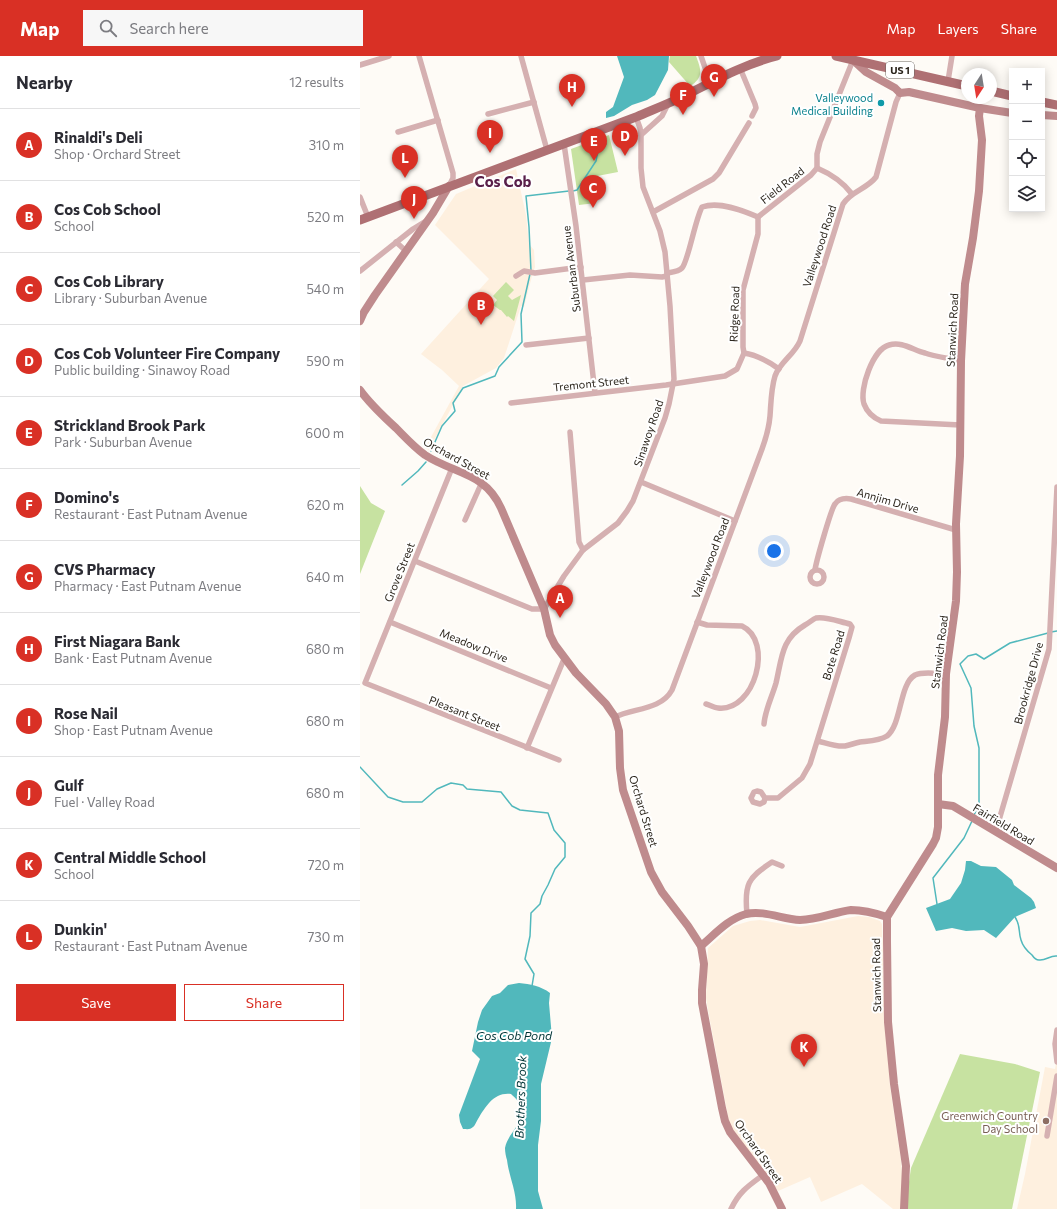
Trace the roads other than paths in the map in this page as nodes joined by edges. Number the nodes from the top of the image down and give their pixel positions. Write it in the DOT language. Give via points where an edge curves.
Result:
graph roads {
  1 [pos="389,56"];
  2 [pos="419,56"];
  3 [pos="521,56"];
  4 [pos="701,56"];
  5 [pos="777,56"];
  6 [pos="836,56"];
  7 [pos="952,56"];
  8 [pos="756,59"];
  9 [pos="853,60"];
  10 [pos="360,65"];
  11 [pos="740,68"];
  12 [pos="948,81"];
  13 [pos="710,82"];
  14 [pos="961,84"];
  15 [pos="997,92"];
  16 [pos="900,93"];
  17 [pos="1009,95"];
  18 [pos="534,102"];
  19 [pos="1045,103"];
  20 [pos="668,104"];
  21 [pos="1057,105"];
  22 [pos="980,108"];
  23 [pos="1009,113"];
  24 [pos="488,114"];
  25 [pos="1045,115"];
  26 [pos="752,116"];
  27 [pos="1057,116"];
  28 [pos="636,117"];
  29 [pos="438,120"];
  30 [pos="749,123"];
  31 [pos="398,132"];
  32 [pos="641,135"];
  33 [pos="564,144"];
  34 [pos="547,150"];
  35 [pos="817,168"];
  36 [pos="450,186"];
  37 [pos="852,194"];
  38 [pos="360,196"];
  39 [pos="653,212"];
  40 [pos="758,217"];
  41 [pos="364,218"];
  42 [pos="429,218"];
  43 [pos="396,242"];
  44 [pos="406,251"];
  45 [pos="581,267"];
  46 [pos="360,271"];
  47 [pos="667,275"];
  48 [pos="516,276"];
  49 [pos="582,280"];
  50 [pos="361,317"];
  51 [pos="589,338"];
  52 [pos="526,345"];
  53 [pos="744,353"];
  54 [pos="961,361"];
  55 [pos="779,369"];
  56 [pos="673,384"];
  57 [pos="360,390"];
  58 [pos="595,393"];
  59 [pos="511,403"];
  60 [pos="960,426"];
  61 [pos="570,432"];
  62 [pos="452,468"];
  63 [pos="482,482"];
  64 [pos="641,482"];
  65 [pos="1057,487"];
  66 [pos="465,520"];
  67 [pos="735,521"];
  68 [pos="956,530"];
  69 [pos="583,550"];
  70 [pos="415,561"];
  71 [pos="815,570"];
  72 [pos="544,609"];
  73 [pos="390,622"];
  74 [pos="697,622"];
  75 [pos="564,659"];
  76 [pos="946,674"];
  77 [pos="365,683"];
  78 [pos="551,688"];
  79 [pos="706,704"];
  80 [pos="615,717"];
  81 [pos="764,724"];
  82 [pos="818,741"];
  83 [pos="527,748"];
  84 [pos="559,760"];
  85 [pos="765,798"];
  86 [pos="938,804"];
  87 [pos="995,831"];
  88 [pos="782,866"];
  89 [pos="1057,868"];
  90 [pos="747,914"];
  91 [pos="887,917"];
  92 [pos="701,946"];
  93 [pos="1057,1030"];
  94 [pos="1057,1062"];
  95 [pos="1057,1076"];
  96 [pos="1047,1136"];
  97 [pos="763,1175"];
  98 [pos="731,1209"];
  99 [pos="782,1209"];
  100 [pos="904,1209"];
  1 -- 10 [label="street"];
  2 -- 29 [label="street"];
  3 -- 18 [label="street"];
  4 -- 13 [label="street"];
  5 -- 8 [label="main road"];
  6 -- 9 [label="main road, US 1"];
  7 -- 12 [label="street"];
  8 -- 11 [label="main road"];
  9 -- 12 [label="main road, US 1"];
  9 -- 16 [label="street" via="866,72"];
  9 -- 35 [label="street, Field Road" via="818,147"];
  11 -- 13 [label="main road"];
  11 -- 26 [label="street" via="755,104"];
  12 -- 14 [label="main road, US 1"];
  13 -- 20 [label="main road"];
  15 -- 17 [label="main road"];
  16 -- 22 [label="street" via="909,92"];
  16 -- 37 [label="street, Valleywood Road" via="876,177 868,186"];
  18 -- 24 [label="street"];
  18 -- 34 [label="street"];
  19 -- 21 [label="main road"];
  20 -- 28 [label="main road"];
  20 -- 32 [label="street" via="662,116"];
  22 -- 23 [label="street"];
  22 -- 54 [label="street, Stanwich Road" via="982,140 979,190 965,284"];
  25 -- 27 [label="street"];
  28 -- 32 [label="street, Sinawoy Road"];
  28 -- 33 [label="main road"];
  29 -- 31 [label="street"];
  29 -- 36 [label="street" via="453,174"];
  30 -- 39 [label="street" via="713,179"];
  32 -- 39 [label="street, Sinawoy Road" via="642,181"];
  33 -- 34 [label="main road"];
  33 -- 45 [label="street, Suburban Avenue"];
  34 -- 36 [label="main road"];
  35 -- 37 [label="street" via="842,183"];
  35 -- 40 [label="street, Field Road"];
  36 -- 41 [label="main road"];
  36 -- 42 [label="street"];
  37 -- 55 [label="street, Valleywood Road" via="841,210 798,347"];
  38 -- 41 [label="street"];
  39 -- 47 [label="street, Sinawoy Road" via="662,236"];
  40 -- 47 [label="street, Field Road" via="710,204 702,207 685,264 681,269"];
  40 -- 53 [label="street, Ridge Road" via="758,234 743,290"];
  42 -- 43 [label="street"];
  42 -- 44 [label="street"];
  43 -- 44 [label="street"];
  43 -- 46 [label="street"];
  44 -- 50 [label="street"];
  45 -- 48 [label="street" via="524,271"];
  45 -- 49 [label="street, Suburban Avenue"];
  47 -- 49 [label="street" via="662,278 630,275"];
  47 -- 56 [label="street, Sinawoy Road"];
  49 -- 51 [label="street, Suburban Avenue"];
  51 -- 52 [label="street"];
  51 -- 58 [label="street, Suburban Avenue"];
  53 -- 55 [label="street" via="763,358"];
  53 -- 56 [label="street, Ridge Road" via="737,369 729,374"];
  54 -- 60 [label="street, Stanwich Road"];
  54 -- 60 [label="street" via="901,345 886,346 878,352 872,362 865,384 864,401 869,412 881,421"];
  55 -- 67 [label="street, Valleywood Road" via="773,382 769,424 764,443"];
  56 -- 58 [label="street, Tremont Street"];
  56 -- 64 [label="street, Sinawoy Road" via="670,404"];
  57 -- 62 [label="street, Orchard Street" via="417,448"];
  58 -- 59 [label="street, Tremont Street"];
  60 -- 68 [label="street, Stanwich Road"];
  61 -- 69 [label="street" via="580,542"];
  62 -- 63 [label="street, Orchard Street"];
  62 -- 70 [label="street, Grove Street"];
  63 -- 66 [label="street"];
  63 -- 72 [label="street, Orchard Street" via="499,503"];
  64 -- 67 [label="street"];
  64 -- 69 [label="street, Sinawoy Road" via="621,519"];
  65 -- 87 [label="street, Brookridge Drive" via="1049,650"];
  67 -- 74 [label="street, Valleywood Road"];
  68 -- 71 [label="street, Annjim Drive" via="842,498 834,504"];
  68 -- 76 [label="street, Stanwich Road" via="956,600"];
  69 -- 72 [label="street, Sinawoy Road"];
  70 -- 72 [label="street" via="532,609"];
  70 -- 73 [label="street, Grove Street"];
  72 -- 75 [label="street, Orchard Street" via="552,640"];
  73 -- 77 [label="street, Grove Street"];
  73 -- 78 [label="street, Meadow Drive"];
  74 -- 79 [label="street" via="707,625 742,626 754,636 758,653 755,679 746,696 727,708"];
  74 -- 80 [label="street, Valleywood Road" via="670,695 654,705"];
  75 -- 78 [label="street"];
  75 -- 80 [label="street, Orchard Street"];
  76 -- 82 [label="street" via="923,673 910,680 895,723 886,736 843,746"];
  76 -- 86 [label="street, Stanwich Road"];
  77 -- 83 [label="street, Pleasant Street"];
  78 -- 83 [label="street"];
  80 -- 92 [label="street, Orchard Street" via="624,790 651,872 662,892"];
  81 -- 82 [label="street, Bote Road" via="764,716 788,639 816,618 850,624 852,628"];
  82 -- 85 [label="street, Bote Road" via="802,778 778,798"];
  83 -- 84 [label="street, Pleasant Street"];
  86 -- 87 [label="street, Fairfield Road" via="950,805"];
  86 -- 91 [label="street, Stanwich Road" via="935,840"];
  87 -- 89 [label="street, Fairfield Road"];
  88 -- 90 [label="street" via="772,862 752,877 746,891"];
  90 -- 91 [label="street" via="805,920 858,910"];
  90 -- 92 [label="street" via="725,924"];
  91 -- 100 [label="street, Stanwich Road" via="888,1022 906,1166"];
  92 -- 97 [label="street, Orchard Street" via="704,964 702,1003 725,1121 733,1137"];
  93 -- 94 [label="street"];
  95 -- 96 [label="street"];
  97 -- 98 [label="street" via="742,1191"];
  97 -- 99 [label="street, Orchard Street"];
}
